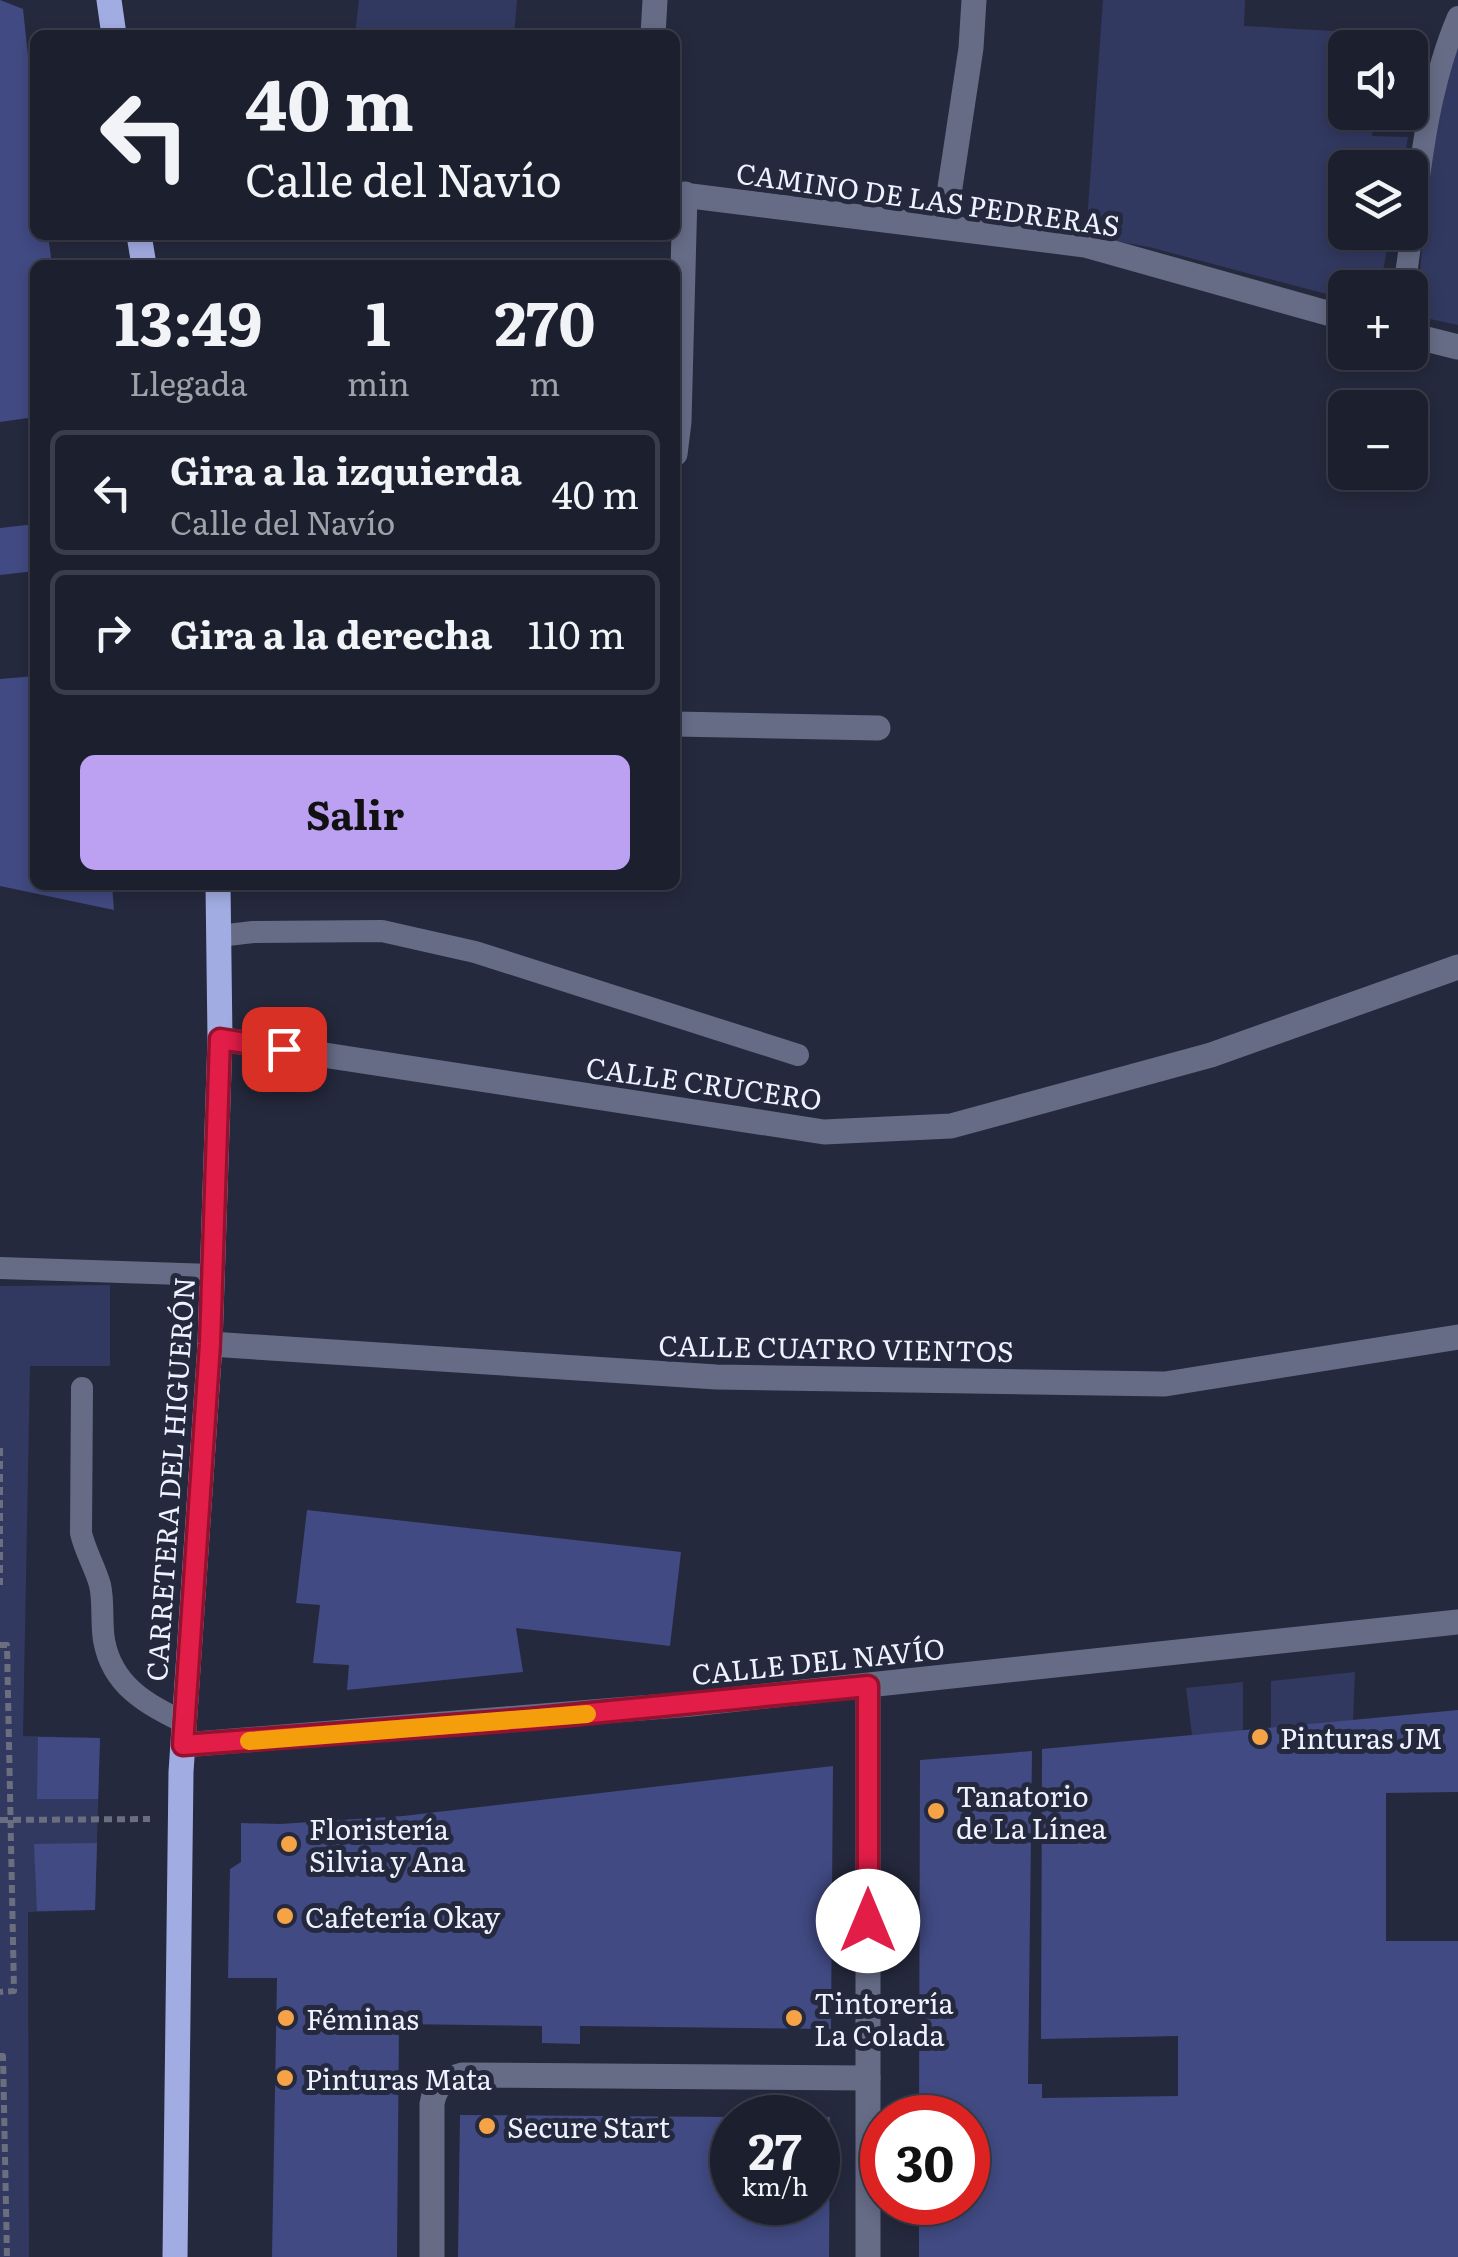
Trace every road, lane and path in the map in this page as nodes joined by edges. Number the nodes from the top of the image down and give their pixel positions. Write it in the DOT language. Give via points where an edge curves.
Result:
graph roads {
  1 [pos="110,0"];
  2 [pos="655,0"];
  3 [pos="974,0"];
  4 [pos="1458,17"];
  5 [pos="113,30"];
  6 [pos="653,30"];
  7 [pos="680,194"];
  8 [pos="944,227"];
  9 [pos="1407,270"];
  10 [pos="1328,313"];
  11 [pos="1428,340"];
  12 [pos="1458,347"];
  13 [pos="680,724"];
  14 [pos="878,728"];
  15 [pos="218,890"];
  16 [pos="219,936"];
  17 [pos="1458,966"];
  18 [pos="220,1039"];
  19 [pos="798,1055"];
  20 [pos="0,1268"];
  21 [pos="212,1274"];
  22 [pos="1458,1336"];
  23 [pos="210,1344"];
  24 [pos="82,1388"];
  25 [pos="0,1448"];
  26 [pos="0,1585"];
  27 [pos="1458,1622"];
  28 [pos="0,1645"];
  29 [pos="868,1686"];
  30 [pos="183,1734"];
  31 [pos="181,1819"];
  32 [pos="0,1820"];
  33 [pos="11,1820"];
  34 [pos="0,1992"];
  35 [pos="0,2056"];
  36 [pos="868,2078"];
  37 [pos="7,2257"];
  38 [pos="175,2257"];
  39 [pos="432,2257"];
  40 [pos="868,2257"];
  1 -- 5 [label="main road"];
  2 -- 6 [label="street"];
  3 -- 8 [label="street"];
  4 -- 9 [label="lane" via="1432,102"];
  7 -- 8 [label="street, CAMINO DE LAS PEDRERAS"];
  8 -- 10 [label="street, CAMINO DE LAS PEDRERAS" via="1085,245"];
  11 -- 12 [label="street"];
  13 -- 14 [label="street"];
  15 -- 16 [label="main road, CARRETERA DEL HIGUERÓN"];
  16 -- 18 [label="main road, CARRETERA DEL HIGUERÓN"];
  16 -- 19 [label="lane" via="382,931 475,952"];
  17 -- 18 [label="street, CALLE CRUCERO" via="1211,1055 951,1126 824,1132"];
  18 -- 21 [label="main road, CARRETERA DEL HIGUERÓN"];
  20 -- 21 [label="lane"];
  21 -- 23 [label="main road, CARRETERA DEL HIGUERÓN"];
  22 -- 23 [label="street, CALLE CUATRO VIENTOS" via="1164,1384 716,1377"];
  23 -- 30 [label="main road, CARRETERA DEL HIGUERÓN"];
  24 -- 30 [label="lane" via="80,1533 100,1587 105,1645 139,1700"];
  25 -- 26 [label="path"];
  27 -- 29 [label="street, CALLE DEL NAVÍO"];
  28 -- 33 [label="path" via="6,1645"];
  29 -- 30 [label="street, CALLE DEL NAVÍO" via="436,1727"];
  29 -- 36 [label="street"];
  30 -- 31 [label="main road, CARRETERA DEL HIGUERÓN"];
  31 -- 33 [label="path"];
  31 -- 38 [label="main road, CARRETERA DEL HIGUERÓN"];
  32 -- 33 [label="path"];
  33 -- 34 [label="path" via="14,1992"];
  35 -- 37 [label="path"];
  36 -- 39 [label="street" via="446,2079 434,2090 432,2104"];
  36 -- 40 [label="street"];
}
